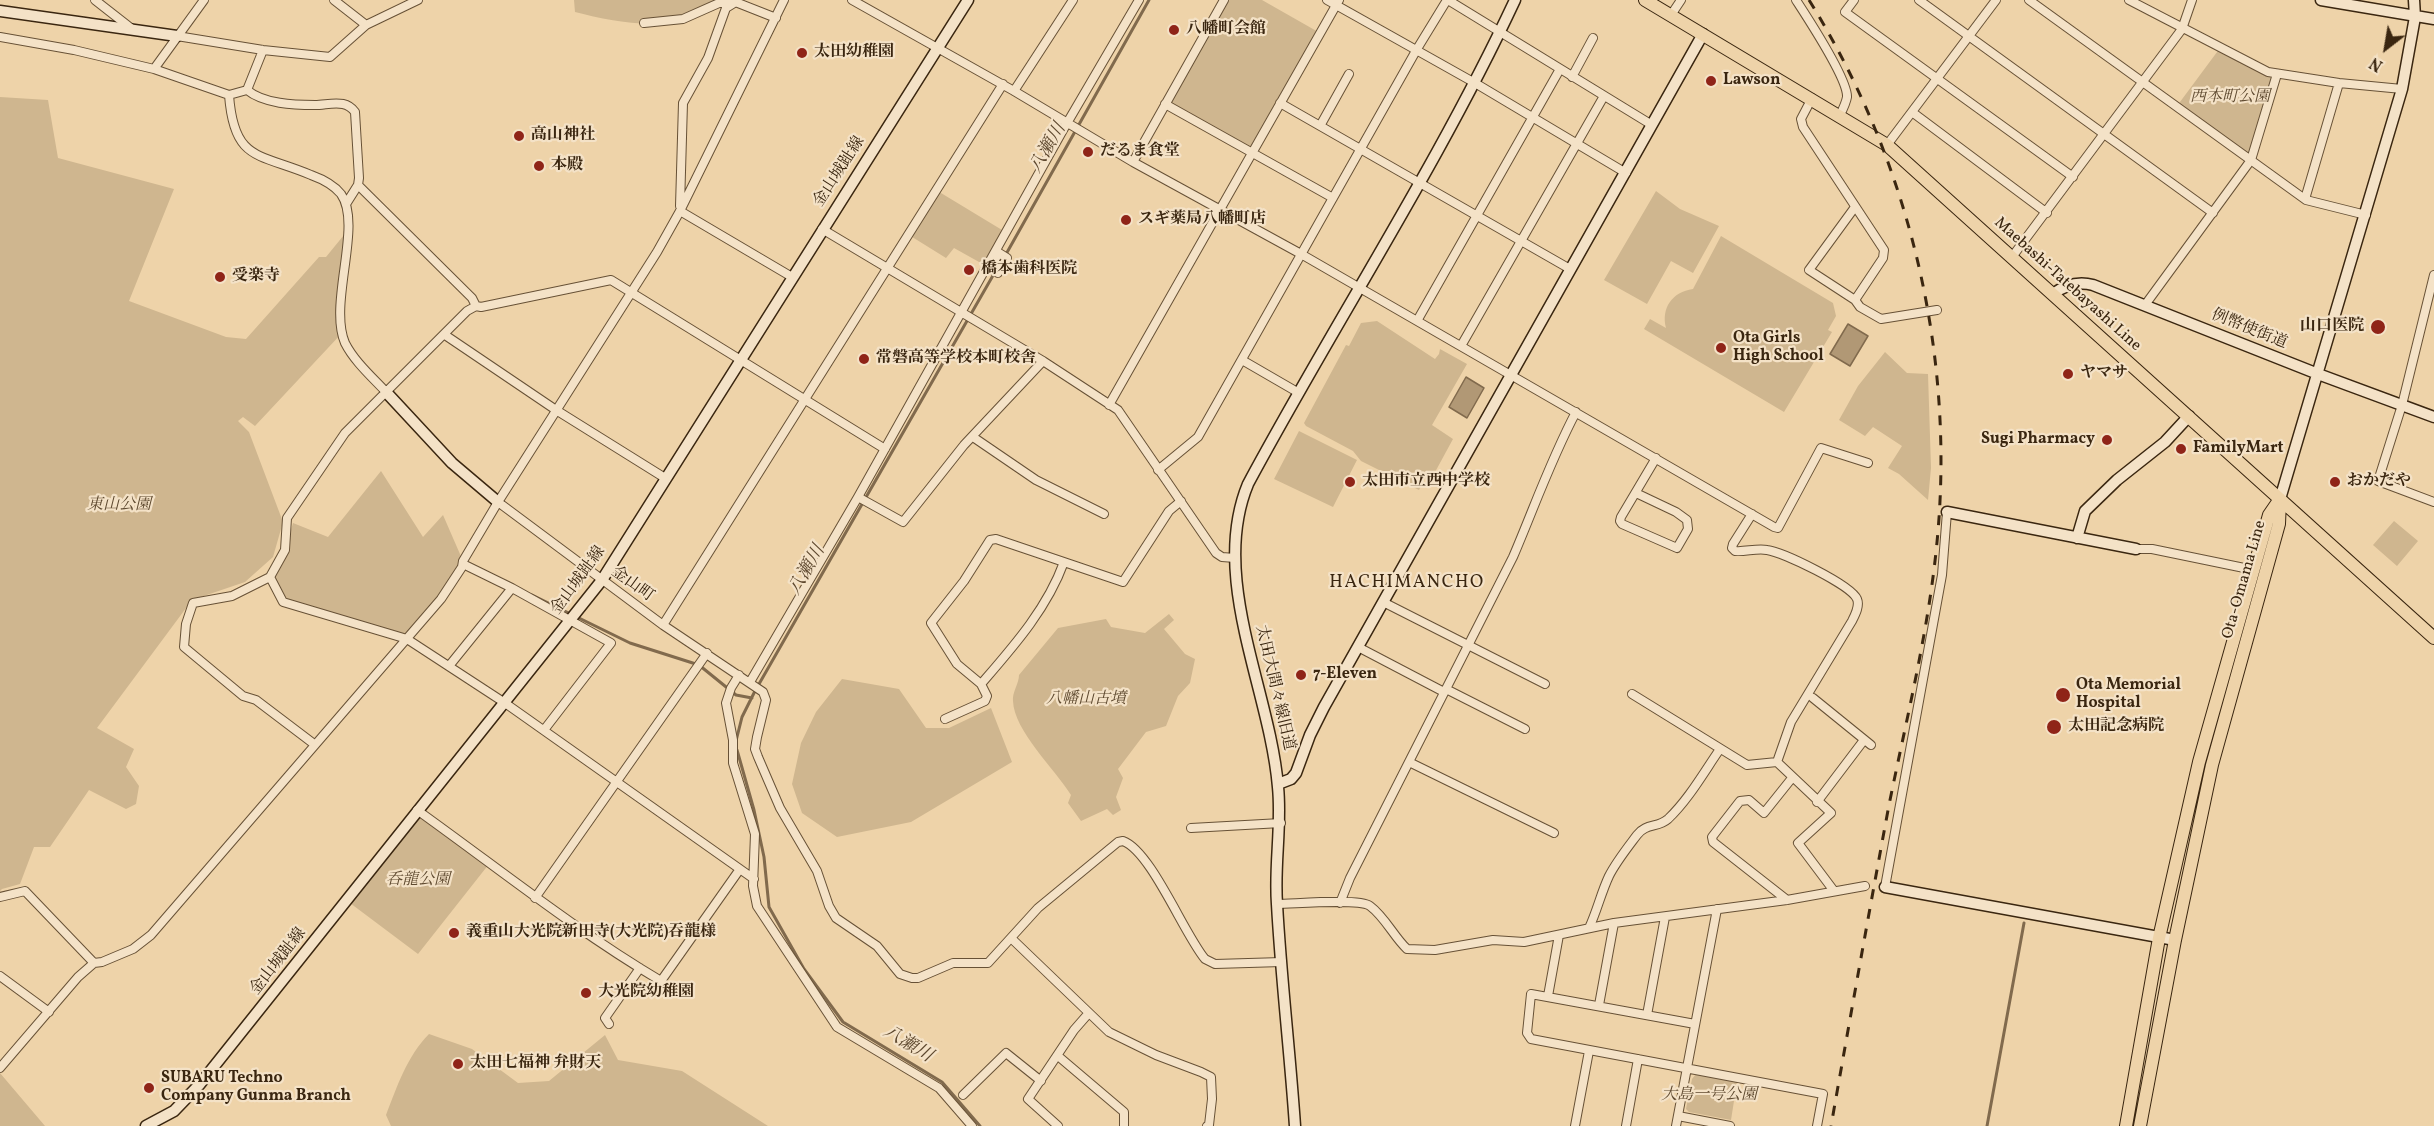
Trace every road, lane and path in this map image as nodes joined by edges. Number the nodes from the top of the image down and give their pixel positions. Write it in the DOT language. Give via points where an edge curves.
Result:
graph roads {
  1 [pos="95,0"];
  2 [pos="204,0"];
  3 [pos="334,0"];
  4 [pos="418,0"];
  5 [pos="784,0"];
  6 [pos="852,0"];
  7 [pos="968,0"];
  8 [pos="1073,0"];
  9 [pos="1139,0"];
  10 [pos="1224,0"];
  11 [pos="1327,0"];
  12 [pos="1447,0"];
  13 [pos="1515,0"];
  14 [pos="1646,0"];
  15 [pos="1681,0"];
  16 [pos="1796,0"];
  17 [pos="1854,0"];
  18 [pos="1919,0"];
  19 [pos="1996,0"];
  20 [pos="2029,0"];
  21 [pos="2129,0"];
  22 [pos="2192,0"];
  23 [pos="2321,0"];
  24 [pos="2414,0"];
  25 [pos="2334,1"];
  26 [pos="733,2"];
  27 [pos="1337,3"];
  28 [pos="0,11"];
  29 [pos="1671,15"];
  30 [pos="2415,17"];
  31 [pos="776,18"];
  32 [pos="2434,19"];
  33 [pos="644,23"];
  34 [pos="366,25"];
  35 [pos="2182,29"];
  36 [pos="133,30"];
  37 [pos="1500,33"];
  38 [pos="1703,34"];
  39 [pos="177,36"];
  40 [pos="1970,36"];
  41 [pos="0,37"];
  42 [pos="1593,38"];
  43 [pos="937,48"];
  44 [pos="1417,49"];
  45 [pos="263,50"];
  46 [pos="154,69"];
  47 [pos="1560,69"];
  48 [pos="1349,74"];
  49 [pos="2277,74"];
  50 [pos="1572,76"];
  51 [pos="1938,78"];
  52 [pos="2143,81"];
  53 [pos="1475,82"];
  54 [pos="2339,83"];
  55 [pos="1003,84"];
  56 [pos="2402,89"];
  57 [pos="247,90"];
  58 [pos="1014,91"];
  59 [pos="229,94"];
  60 [pos="1604,96"];
  61 [pos="1812,98"];
  62 [pos="1280,103"];
  63 [pos="1165,104"];
  64 [pos="1912,111"];
  65 [pos="1840,115"];
  66 [pos="1532,117"];
  67 [pos="1069,123"];
  68 [pos="1652,125"];
  69 [pos="1320,126"];
  70 [pos="2104,133"];
  71 [pos="1576,144"];
  72 [pos="1887,145"];
  73 [pos="1361,150"];
  74 [pos="1252,153"];
  75 [pos="2251,160"];
  76 [pos="1133,162"];
  77 [pos="1626,173"];
  78 [pos="2073,177"];
  79 [pos="1420,183"];
  80 [pos="358,185"];
  81 [pos="1333,198"];
  82 [pos="2305,199"];
  83 [pos="346,204"];
  84 [pos="1855,207"];
  85 [pos="1221,209"];
  86 [pos="680,211"];
  87 [pos="2047,213"];
  88 [pos="2213,213"];
  89 [pos="2366,215"];
  90 [pos="1477,216"];
  91 [pos="822,229"];
  92 [pos="1521,241"];
  93 [pos="1301,254"];
  94 [pos="2012,257"];
  95 [pos="887,269"];
  96 [pos="1570,269"];
  97 [pos="2434,275"];
  98 [pos="792,277"];
  99 [pos="1359,288"];
  100 [pos="631,292"];
  101 [pos="2053,294"];
  102 [pos="1854,300"];
  103 [pos="2145,305"];
  104 [pos="476,306"];
  105 [pos="1937,310"];
  106 [pos="963,313"];
  107 [pos="2425,314"];
  108 [pos="2434,317"];
  109 [pos="1417,321"];
  110 [pos="445,335"];
  111 [pos="1461,346"];
  112 [pos="740,358"];
  113 [pos="1242,360"];
  114 [pos="1043,361"];
  115 [pos="2318,374"];
  116 [pos="1512,375"];
  117 [pos="386,392"];
  118 [pos="1299,393"];
  119 [pos="806,399"];
  120 [pos="1109,405"];
  121 [pos="2402,405"];
  122 [pos="556,410"];
  123 [pos="1576,412"];
  124 [pos="2188,416"];
  125 [pos="2434,417"];
  126 [pos="973,437"];
  127 [pos="885,449"];
  128 [pos="1656,459"];
  129 [pos="1868,463"];
  130 [pos="1158,470"];
  131 [pos="665,478"];
  132 [pos="1636,493"];
  133 [pos="2280,499"];
  134 [pos="863,500"];
  135 [pos="1181,501"];
  136 [pos="498,502"];
  137 [pos="2434,502"];
  138 [pos="1947,512"];
  139 [pos="1104,514"];
  140 [pos="1752,514"];
  141 [pos="2077,538"];
  142 [pos="2136,549"];
  143 [pos="1235,558"];
  144 [pos="1064,562"];
  145 [pos="463,564"];
  146 [pos="2254,570"];
  147 [pos="270,577"];
  148 [pos="602,580"];
  149 [pos="512,588"];
  150 [pos="1383,602"];
  151 [pos="569,621"];
  152 [pos="663,625"];
  153 [pos="2434,638"];
  154 [pos="407,639"];
  155 [pos="1468,645"];
  156 [pos="1358,647"];
  157 [pos="707,653"];
  158 [pos="449,666"];
  159 [pos="738,675"];
  160 [pos="752,684"];
  161 [pos="981,684"];
  162 [pos="1545,684"];
  163 [pos="1445,690"];
  164 [pos="1632,694"];
  165 [pos="1813,698"];
  166 [pos="504,702"];
  167 [pos="945,719"];
  168 [pos="1525,729"];
  169 [pos="544,730"];
  170 [pos="1864,740"];
  171 [pos="314,744"];
  172 [pos="1872,745"];
  173 [pos="1720,749"];
  174 [pos="1409,762"];
  175 [pos="1777,762"];
  176 [pos="1792,778"];
  177 [pos="618,782"];
  178 [pos="1278,784"];
  179 [pos="1817,802"];
  180 [pos="417,810"];
  181 [pos="1281,823"];
  182 [pos="1191,828"];
  183 [pos="1554,833"];
  184 [pos="740,869"];
  185 [pos="754,879"];
  186 [pos="1865,886"];
  187 [pos="1885,887"];
  188 [pos="1834,891"];
  189 [pos="0,897"];
  190 [pos="535,898"];
  191 [pos="1787,900"];
  192 [pos="1340,903"];
  193 [pos="1276,904"];
  194 [pos="1717,909"];
  195 [pos="1665,917"];
  196 [pos="1614,922"];
  197 [pos="1589,928"];
  198 [pos="1559,934"];
  199 [pos="1011,938"];
  200 [pos="2159,938"];
  201 [pos="2175,940"];
  202 [pos="1282,962"];
  203 [pos="94,963"];
  204 [pos="640,969"];
  205 [pos="0,976"];
  206 [pos="1548,996"];
  207 [pos="1599,1005"];
  208 [pos="49,1012"];
  209 [pos="1088,1014"];
  210 [pos="1647,1015"];
  211 [pos="609,1024"];
  212 [pos="1695,1024"];
  213 [pos="1589,1050"];
  214 [pos="1058,1056"];
  215 [pos="1638,1059"];
  216 [pos="0,1068"];
  217 [pos="1687,1068"];
  218 [pos="1041,1081"];
  219 [pos="963,1095"];
  220 [pos="1678,1116"];
  221 [pos="146,1126"];
  222 [pos="972,1126"];
  223 [pos="1058,1126"];
  224 [pos="1124,1126"];
  225 [pos="1207,1126"];
  226 [pos="1295,1126"];
  227 [pos="1575,1126"];
  228 [pos="1626,1126"];
  229 [pos="1676,1126"];
  230 [pos="1730,1126"];
  231 [pos="1817,1126"];
  232 [pos="2126,1126"];
  233 [pos="2140,1126"];
  1 -- 36 [label="street"];
  2 -- 39 [label="street"];
  3 -- 34 [label="street"];
  4 -- 34 [label="street"];
  5 -- 31 [label="street"];
  6 -- 43 [label="street"];
  7 -- 43 [label="street, 金山城趾線"];
  8 -- 58 [label="street"];
  9 -- 67 [label="street"];
  10 -- 63 [label="street"];
  11 -- 27 [label="street"];
  12 -- 37 [label="street"];
  12 -- 44 [label="street"];
  13 -- 37 [label="street, 太田大間々線旧道"];
  14 -- 29 [label="main road, Maebashi-Tatebayashi Line"];
  15 -- 29 [label="street"];
  16 -- 65 [label="street" via="1845,87 1847,98"];
  17 -- 51 [label="street" via="1845,12"];
  18 -- 40 [label="street"];
  19 -- 40 [label="street"];
  20 -- 52 [label="street"];
  21 -- 35 [label="street"];
  22 -- 35 [label="street"];
  23 -- 25 [label="street"];
  24 -- 30 [label="street"];
  25 -- 30 [label="street"];
  26 -- 31 [label="street"];
  26 -- 33 [label="street" via="720,3 683,20"];
  26 -- 86 [label="street" via="726,8 708,58 683,103"];
  27 -- 44 [label="street"];
  27 -- 62 [label="street"];
  28 -- 36 [label="street"];
  29 -- 38 [label="main road, Maebashi-Tatebayashi Line"];
  30 -- 32 [label="street"];
  30 -- 56 [label="street"];
  31 -- 86 [label="street"];
  34 -- 45 [label="street" via="330,57"];
  35 -- 49 [label="street"];
  35 -- 52 [label="street"];
  36 -- 39 [label="street"];
  37 -- 47 [label="street"];
  37 -- 53 [label="street, 太田大間々線旧道"];
  38 -- 61 [label="main road, Maebashi-Tatebayashi Line"];
  38 -- 68 [label="street"];
  39 -- 45 [label="street"];
  39 -- 46 [label="street"];
  40 -- 51 [label="street"];
  40 -- 70 [label="street"];
  41 -- 46 [label="street"];
  42 -- 50 [label="street"];
  43 -- 55 [label="street"];
  43 -- 91 [label="street, 金山城趾線"];
  44 -- 53 [label="street"];
  44 -- 73 [label="street"];
  45 -- 57 [label="street"];
  46 -- 59 [label="street"];
  47 -- 50 [label="street"];
  47 -- 66 [label="street"];
  48 -- 69 [label="street"];
  49 -- 54 [label="street"];
  49 -- 75 [label="street"];
  50 -- 60 [label="street"];
  51 -- 64 [label="street"];
  51 -- 78 [label="street"];
  52 -- 70 [label="street"];
  52 -- 75 [label="street"];
  53 -- 66 [label="street"];
  53 -- 79 [label="street, 太田大間々線旧道"];
  54 -- 56 [label="street"];
  54 -- 82 [label="street"];
  55 -- 58 [label="street"];
  55 -- 95 [label="street"];
  56 -- 89 [label="street"];
  57 -- 59 [label="street"];
  57 -- 80 [label="street" via="274,101 344,104 352,109"];
  58 -- 67 [label="street"];
  59 -- 83 [label="street" via="233,124 248,150 329,183"];
  60 -- 68 [label="street"];
  60 -- 71 [label="street"];
  61 -- 65 [label="main road, Maebashi-Tatebayashi Line"];
  61 -- 84 [label="street" via="1801,119 1803,127"];
  62 -- 69 [label="street"];
  62 -- 74 [label="street"];
  63 -- 74 [label="street"];
  63 -- 76 [label="street"];
  64 -- 72 [label="street"];
  64 -- 87 [label="street"];
  65 -- 72 [label="main road, Maebashi-Tatebayashi Line"];
  66 -- 71 [label="street"];
  66 -- 90 [label="street"];
  67 -- 76 [label="street"];
  67 -- 106 [label="street"];
  68 -- 77 [label="street"];
  69 -- 73 [label="street"];
  70 -- 78 [label="street"];
  70 -- 88 [label="street"];
  71 -- 77 [label="street"];
  71 -- 92 [label="street"];
  72 -- 94 [label="main road, Maebashi-Tatebayashi Line"];
  73 -- 79 [label="street"];
  73 -- 81 [label="street"];
  74 -- 81 [label="street"];
  74 -- 85 [label="street"];
  75 -- 82 [label="street"];
  75 -- 88 [label="street"];
  76 -- 85 [label="street"];
  77 -- 96 [label="street"];
  78 -- 87 [label="street"];
  79 -- 90 [label="street"];
  79 -- 99 [label="street, 太田大間々線旧道"];
  80 -- 83 [label="street"];
  80 -- 104 [label="street"];
  81 -- 93 [label="street"];
  82 -- 89 [label="street"];
  83 -- 117 [label="street" via="342,333 351,353"];
  84 -- 102 [label="street" via="1885,255"];
  84 -- 102 [label="street" via="1809,270"];
  85 -- 93 [label="street"];
  85 -- 120 [label="street"];
  86 -- 98 [label="street"];
  86 -- 100 [label="street"];
  87 -- 94 [label="street"];
  88 -- 103 [label="street"];
  89 -- 115 [label="street"];
  90 -- 92 [label="street"];
  90 -- 109 [label="street"];
  91 -- 95 [label="street"];
  91 -- 98 [label="street, 金山城趾線"];
  92 -- 96 [label="street"];
  92 -- 111 [label="street"];
  93 -- 99 [label="street"];
  93 -- 113 [label="street"];
  94 -- 101 [label="main road, Maebashi-Tatebayashi Line"];
  95 -- 106 [label="street"];
  95 -- 119 [label="street"];
  96 -- 116 [label="street"];
  97 -- 107 [label="street"];
  98 -- 112 [label="street, 金山城趾線"];
  99 -- 109 [label="street"];
  99 -- 118 [label="street, 太田大間々線旧道"];
  100 -- 104 [label="street" via="611,280"];
  100 -- 112 [label="street"];
  100 -- 122 [label="street"];
  101 -- 103 [label="street, 例幣使街道" via="2082,282"];
  101 -- 124 [label="main road, Maebashi-Tatebayashi Line"];
  102 -- 105 [label="street" via="1881,320"];
  103 -- 115 [label="street, 例幣使街道"];
  104 -- 110 [label="street"];
  106 -- 114 [label="street"];
  106 -- 127 [label="street"];
  107 -- 108 [label="street"];
  107 -- 121 [label="street"];
  109 -- 111 [label="street"];
  110 -- 117 [label="street"];
  110 -- 122 [label="street"];
  111 -- 116 [label="street"];
  112 -- 119 [label="street"];
  112 -- 131 [label="street, 金山城趾線"];
  113 -- 118 [label="street"];
  113 -- 130 [label="street" via="1198,437"];
  114 -- 120 [label="street"];
  114 -- 126 [label="street"];
  115 -- 121 [label="street, 例幣使街道"];
  115 -- 133 [label="street"];
  116 -- 123 [label="street"];
  116 -- 150 [label="street"];
  117 -- 136 [label="street" via="452,464"];
  117 -- 147 [label="street" via="345,433 300,497 288,518 285,550"];
  118 -- 143 [label="street, 太田大間々線旧道" via="1244,495 1236,529"];
  119 -- 127 [label="street"];
  119 -- 152 [label="street"];
  120 -- 130 [label="street" via="1118,410"];
  121 -- 125 [label="street, 例幣使街道"];
  121 -- 137 [label="street" via="2378,481"];
  122 -- 131 [label="street"];
  122 -- 136 [label="street"];
  123 -- 128 [label="street"];
  123 -- 155 [label="street" via="1556,450 1513,556"];
  124 -- 133 [label="main road, Maebashi-Tatebayashi Line"];
  124 -- 141 [label="street" via="2165,442 2085,511"];
  126 -- 134 [label="street" via="903,522"];
  126 -- 139 [label="street" via="1036,480"];
  127 -- 134 [label="street"];
  128 -- 132 [label="street"];
  128 -- 140 [label="street"];
  129 -- 140 [label="street" via="1821,448 1778,528"];
  130 -- 135 [label="street"];
  131 -- 148 [label="street, 金山城趾線"];
  132 -- 132 [label="street" via="1621,517 1622,524 1677,548 1688,530 1687,520"];
  133 -- 146 [label="main road, Ota-Omama Line" via="2269,515"];
  133 -- 153 [label="main road, Maebashi-Tatebayashi Line"];
  133 -- 201 [label="main road, Ota-Omama Line" via="2279,524 2212,765"];
  134 -- 160 [label="street"];
  135 -- 143 [label="street" via="1216,553"];
  135 -- 144 [label="street" via="1169,511 1123,582"];
  136 -- 145 [label="street"];
  136 -- 148 [label="street, 金山町"];
  138 -- 141 [label="street"];
  138 -- 187 [label="street" via="1942,575"];
  140 -- 175 [label="street" via="1732,548 1735,551 1774,552 1824,574 1842,585 1858,603 1852,621 1791,722"];
  141 -- 142 [label="street"];
  142 -- 146 [label="street"];
  143 -- 178 [label="street, 太田大間々線旧道" via="1240,610 1270,733"];
  144 -- 161 [label="street" via="1055,588"];
  144 -- 161 [label="street" via="990,540 931,622 957,664"];
  145 -- 149 [label="street"];
  145 -- 154 [label="street" via="441,599"];
  146 -- 200 [label="main road, Ota-Omama Line" via="2199,762"];
  147 -- 154 [label="street" via="283,602"];
  147 -- 171 [label="street" via="232,596 193,603 184,647 243,696 256,700"];
  148 -- 151 [label="street, 金山城趾線"];
  148 -- 152 [label="street, 金山町"];
  149 -- 151 [label="street"];
  149 -- 158 [label="street"];
  150 -- 155 [label="street"];
  150 -- 156 [label="street"];
  151 -- 166 [label="street, 金山城趾線"];
  151 -- 169 [label="street" via="611,643"];
  152 -- 157 [label="street, 金山町"];
  154 -- 158 [label="street"];
  154 -- 171 [label="street"];
  155 -- 162 [label="street"];
  155 -- 163 [label="street"];
  156 -- 163 [label="street"];
  156 -- 178 [label="street" via="1310,735 1296,774"];
  157 -- 159 [label="street, 金山町"];
  157 -- 177 [label="street"];
  158 -- 166 [label="street"];
  159 -- 160 [label="street, 金山町"];
  159 -- 185 [label="street" via="726,703 733,763 755,834"];
  160 -- 199 [label="street, 金山町" via="766,699 755,749 780,808 817,871 836,918 877,946 900,974 912,978 953,963 988,963"];
  161 -- 167 [label="street" via="987,696 985,701"];
  163 -- 168 [label="street"];
  163 -- 174 [label="street"];
  164 -- 173 [label="street"];
  165 -- 170 [label="street"];
  166 -- 169 [label="street"];
  166 -- 180 [label="street, 金山城趾線"];
  169 -- 177 [label="street"];
  170 -- 172 [label="street"];
  170 -- 179 [label="street"];
  171 -- 203 [label="street" via="151,935 133,949"];
  173 -- 175 [label="street" via="1747,765"];
  173 -- 197 [label="street" via="1667,820 1639,832 1610,875"];
  174 -- 183 [label="street"];
  174 -- 192 [label="street"];
  175 -- 176 [label="street"];
  176 -- 179 [label="street"];
  176 -- 191 [label="street" via="1764,813 1749,800 1740,801 1712,837 1713,842"];
  177 -- 184 [label="street"];
  177 -- 190 [label="street"];
  178 -- 181 [label="street, 太田大間々線旧道"];
  179 -- 188 [label="street" via="1831,813 1798,843"];
  180 -- 190 [label="street"];
  180 -- 221 [label="street, 金山城趾線" via="198,1087 174,1110"];
  181 -- 182 [label="street"];
  181 -- 193 [label="street, 太田大間々線旧道"];
  184 -- 185 [label="street"];
  184 -- 204 [label="street" via="661,981"];
  185 -- 222 [label="street" via="757,906 837,1027 939,1088"];
  186 -- 188 [label="street"];
  187 -- 200 [label="street"];
  188 -- 191 [label="street"];
  189 -- 203 [label="street" via="25,891"];
  190 -- 204 [label="street"];
  191 -- 194 [label="street"];
  192 -- 193 [label="street"];
  192 -- 198 [label="street" via="1370,906 1400,942 1413,950 1493,940 1524,942"];
  193 -- 202 [label="street, 太田大間々線旧道"];
  194 -- 195 [label="street"];
  194 -- 212 [label="street"];
  195 -- 196 [label="street"];
  195 -- 210 [label="street"];
  196 -- 197 [label="street"];
  196 -- 207 [label="street"];
  197 -- 198 [label="street"];
  198 -- 206 [label="street"];
  199 -- 202 [label="street" via="1038,908 1123,841 1150,868 1205,959 1215,964"];
  199 -- 209 [label="street"];
  200 -- 201 [label="street"];
  200 -- 232 [label="main road, Ota-Omama Line"];
  201 -- 233 [label="main road, Ota-Omama Line"];
  202 -- 226 [label="street, 太田大間々線旧道"];
  203 -- 208 [label="street" via="74,980"];
  204 -- 211 [label="street" via="605,1017"];
  205 -- 208 [label="street"];
  206 -- 207 [label="street"];
  206 -- 213 [label="street" via="1531,994 1531,1039"];
  207 -- 210 [label="street"];
  208 -- 216 [label="street"];
  209 -- 214 [label="street"];
  209 -- 225 [label="street" via="1109,1032 1211,1077"];
  210 -- 212 [label="street"];
  212 -- 217 [label="street"];
  213 -- 215 [label="street"];
  213 -- 227 [label="street"];
  214 -- 218 [label="street"];
  214 -- 224 [label="street" via="1124,1112"];
  215 -- 217 [label="street"];
  215 -- 228 [label="street"];
  217 -- 220 [label="street"];
  217 -- 231 [label="street" via="1823,1094"];
  218 -- 219 [label="street" via="1006,1053"];
  218 -- 223 [label="street" via="1028,1099"];
  220 -- 229 [label="street"];
  220 -- 230 [label="street"];
}
